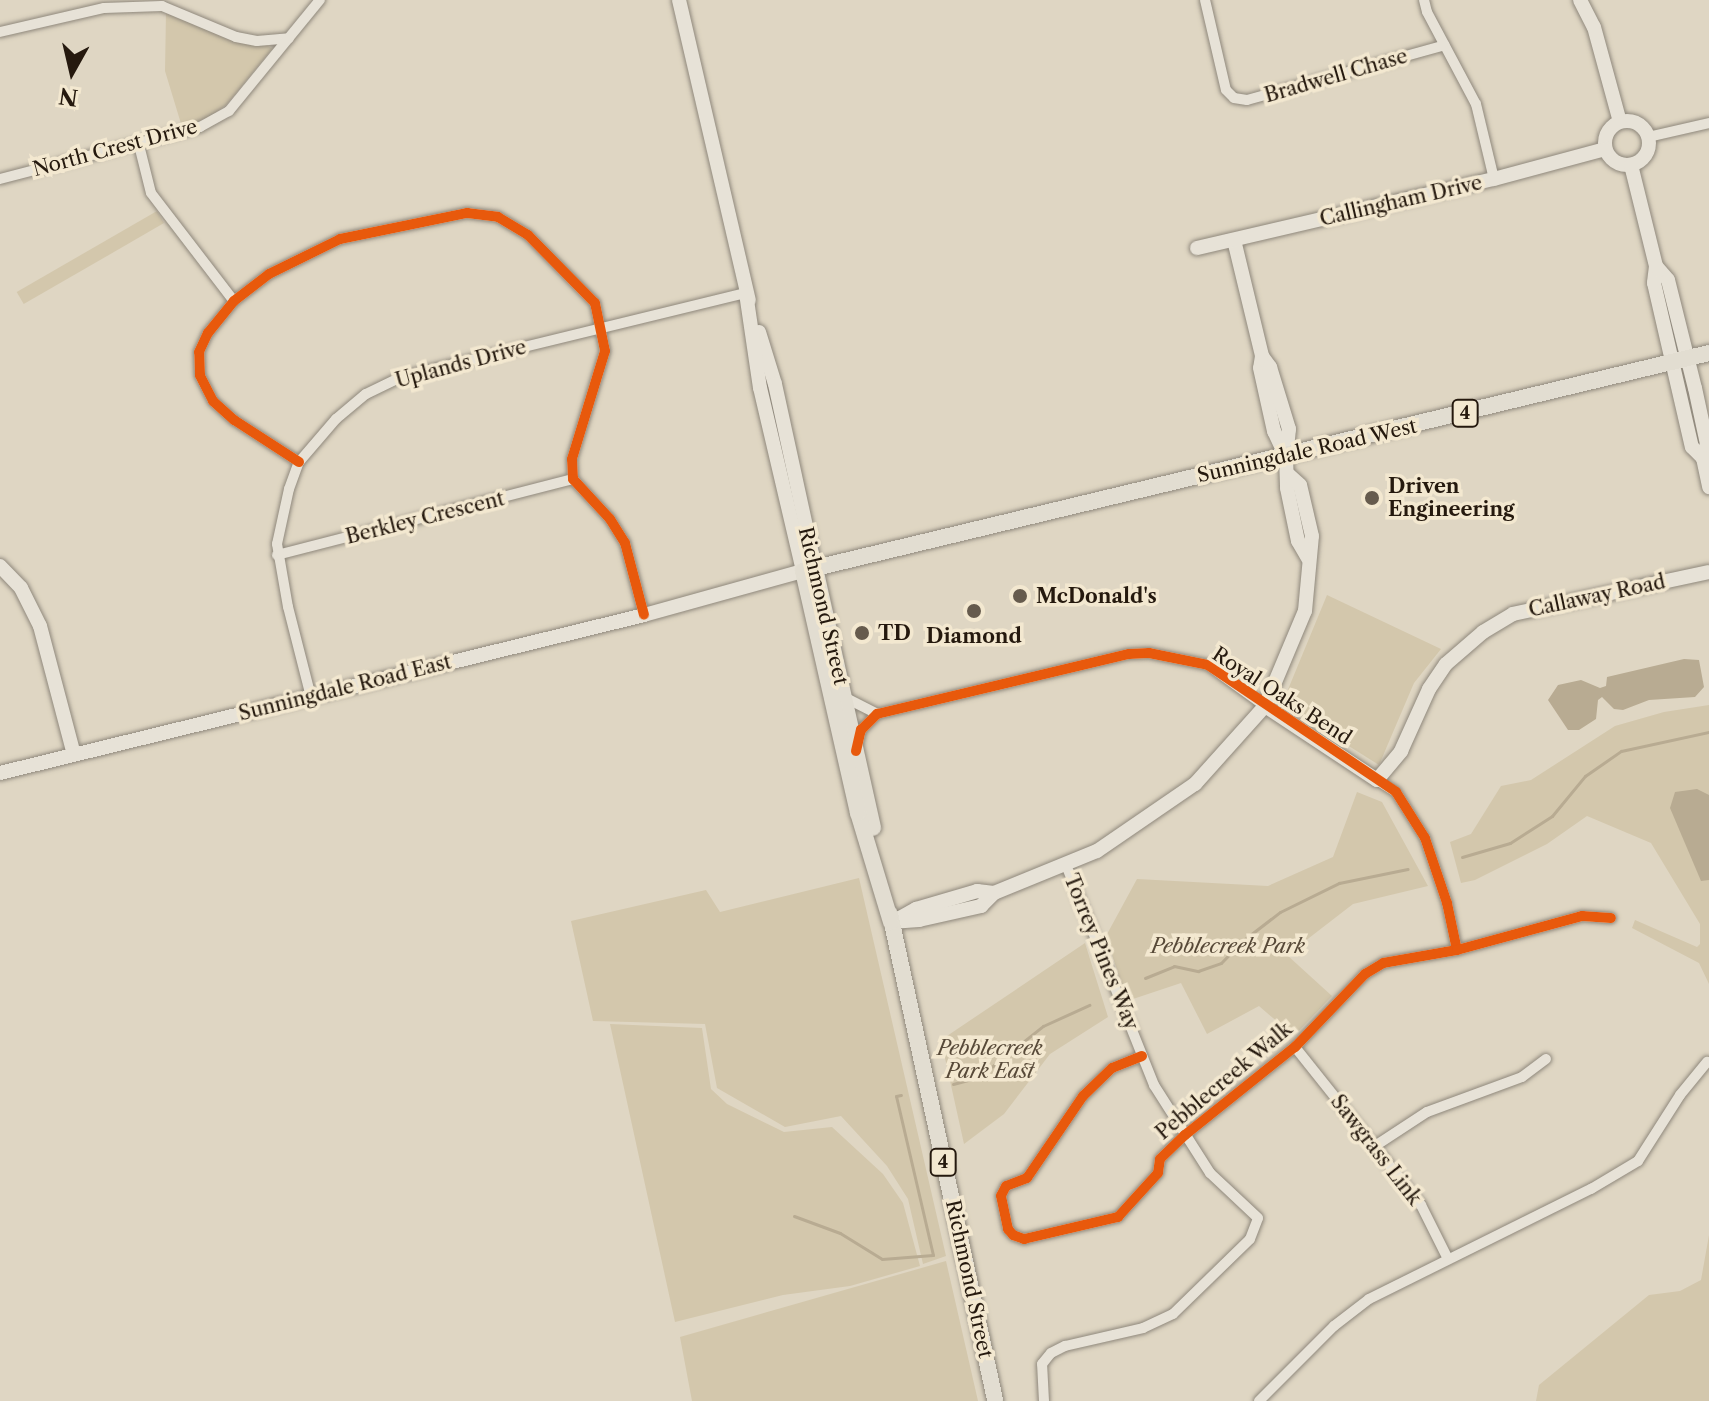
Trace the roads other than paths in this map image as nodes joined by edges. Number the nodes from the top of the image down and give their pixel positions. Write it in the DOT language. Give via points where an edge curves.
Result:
graph roads {
  1 [pos="320,0"];
  2 [pos="679,0"];
  3 [pos="1205,0"];
  4 [pos="1424,0"];
  5 [pos="1580,0"];
  6 [pos="0,32"];
  7 [pos="289,38"];
  8 [pos="1445,45"];
  9 [pos="1620,122"];
  10 [pos="1709,123"];
  11 [pos="1648,137"];
  12 [pos="139,145"];
  13 [pos="1605,149"];
  14 [pos="1631,165"];
  15 [pos="0,179"];
  16 [pos="1494,179"];
  17 [pos="1234,240"];
  18 [pos="1197,248"];
  19 [pos="746,293"];
  20 [pos="234,301"];
  21 [pos="602,326"];
  22 [pos="1709,353"];
  23 [pos="1680,360"];
  24 [pos="1286,457"];
  25 [pos="299,462"];
  26 [pos="573,479"];
  27 [pos="1709,487"];
  28 [pos="277,555"];
  29 [pos="0,566"];
  30 [pos="1709,572"];
  31 [pos="810,574"];
  32 [pos="644,615"];
  33 [pos="311,697"];
  34 [pos="844,697"];
  35 [pos="1265,706"];
  36 [pos="877,714"];
  37 [pos="856,751"];
  38 [pos="74,755"];
  39 [pos="0,773"];
  40 [pos="1377,780"];
  41 [pos="1065,863"];
  42 [pos="1611,918"];
  43 [pos="891,922"];
  44 [pos="1457,950"];
  45 [pos="1295,1047"];
  46 [pos="1142,1056"];
  47 [pos="1546,1059"];
  48 [pos="1707,1062"];
  49 [pos="1185,1135"];
  50 [pos="1375,1146"];
  51 [pos="1448,1259"];
  52 [pos="995,1401"];
  53 [pos="1044,1401"];
  54 [pos="1259,1401"];
  1 -- 7 [label="street, North Crest Drive"];
  2 -- 19 [label="street, Richmond Street"];
  3 -- 8 [label="street, Bradwell Chase" via="1226,90 1234,98 1247,100"];
  4 -- 8 [label="street"];
  5 -- 9 [label="street" via="1594,27"];
  6 -- 7 [label="street" via="104,8 162,6 236,37"];
  7 -- 12 [label="street, North Crest Drive" via="229,111 200,127"];
  8 -- 16 [label="street" via="1476,104"];
  9 -- 11 [label="street" via="1637,124"];
  9 -- 13 [label="street" via="1607,133"];
  10 -- 11 [label="street"];
  11 -- 14 [label="street" via="1644,158"];
  12 -- 15 [label="street, North Crest Drive"];
  12 -- 20 [label="street" via="151,193"];
  13 -- 14 [label="street" via="1615,162"];
  13 -- 16 [label="street, Callingham Drive"];
  14 -- 23 [label="street" via="1656,266 1654,283"];
  16 -- 17 [label="street, Callingham Drive"];
  17 -- 18 [label="street, Callingham Drive"];
  17 -- 24 [label="street" via="1262,356 1289,429"];
  19 -- 21 [label="street, Uplands Drive"];
  19 -- 31 [label="street, Richmond Street" via="775,384"];
  20 -- 21 [label="street" via="269,274 340,239 467,213 498,217 528,235 595,303"];
  20 -- 25 [label="street" via="199,352 200,375 213,401 234,420"];
  21 -- 25 [label="street, Uplands Drive" via="401,377 366,394"];
  21 -- 26 [label="street" via="605,351 572,459"];
  22 -- 23 [label="main road, Sunningdale Road West / 4"];
  23 -- 24 [label="main road, Sunningdale Road West / 4"];
  23 -- 27 [label="street" via="1692,447 1703,458"];
  24 -- 31 [label="main road, Sunningdale Road West / 4"];
  24 -- 35 [label="street" via="1298,541 1308,558 1305,611"];
  25 -- 28 [label="street, Uplands Drive"];
  26 -- 28 [label="street, Berkley Crescent"];
  26 -- 32 [label="street" via="625,543"];
  28 -- 33 [label="street, Uplands Drive"];
  29 -- 38 [label="street" via="21,588 40,626"];
  30 -- 40 [label="street, Callaway Road" via="1513,614 1483,632 1446,664 1401,751"];
  31 -- 32 [label="street, Sunningdale Road East"];
  31 -- 34 [label="main road, Richmond Street / 4"];
  31 -- 43 [label="main road, Richmond Street" via="858,813"];
  32 -- 33 [label="street, Sunningdale Road East"];
  33 -- 38 [label="street, Sunningdale Road East"];
  34 -- 36 [label="street"];
  34 -- 37 [label="main road, Richmond Street / 4"];
  35 -- 36 [label="street, Royal Oaks Bend" via="1208,665 1149,653"];
  35 -- 40 [label="street, Royal Oaks Bend"];
  35 -- 41 [label="street" via="1195,784 1097,851"];
  36 -- 37 [label="street" via="861,730"];
  37 -- 43 [label="main road, Richmond Street / 4"];
  38 -- 39 [label="street, Sunningdale Road East"];
  40 -- 44 [label="street, Royal Oaks Bend" via="1396,792 1425,838"];
  41 -- 43 [label="street" via="994,893 977,891"];
  41 -- 46 [label="street, Torrey Pines Way"];
  42 -- 44 [label="street, Pebblecreek Walk" via="1582,916"];
  43 -- 52 [label="main road, Richmond Street / 4"];
  44 -- 45 [label="street, Pebblecreek Walk" via="1383,963 1365,974"];
  45 -- 49 [label="street, Pebblecreek Walk"];
  45 -- 50 [label="street, Sawgrass Link"];
  46 -- 49 [label="street, Torrey Pines Way"];
  46 -- 49 [label="street, Pebblecreek Walk" via="1112,1068 1083,1096 1027,1178 1006,1186 1001,1196 1008,1229 1024,1239 1118,1217 1158,1173 1160,1159"];
  47 -- 50 [label="street" via="1522,1077 1405,1124"];
  48 -- 51 [label="street" via="1638,1161"];
  49 -- 53 [label="street, Torrey Pines Way" via="1210,1173 1252,1209 1258,1218 1256,1230 1173,1314 1143,1328 1051,1353 1042,1364"];
  50 -- 51 [label="street, Sawgrass Link" via="1421,1205"];
  51 -- 54 [label="street" via="1369,1299"];
}
